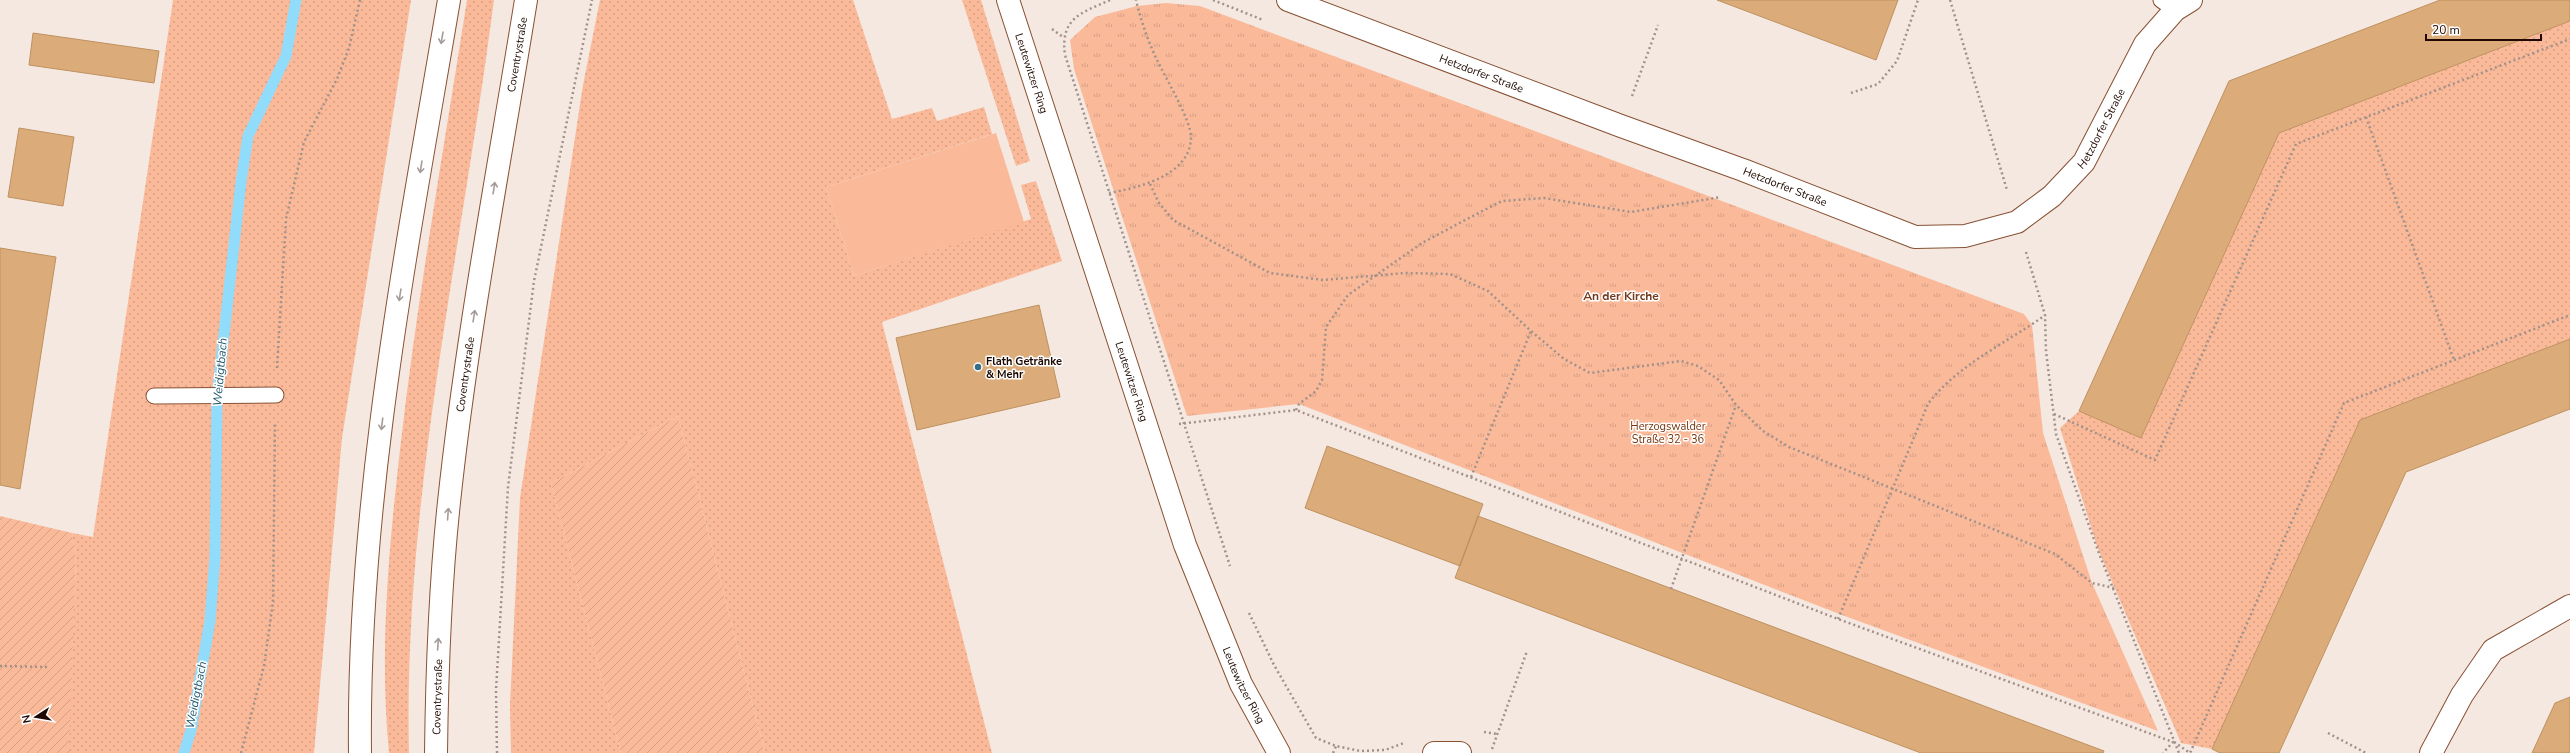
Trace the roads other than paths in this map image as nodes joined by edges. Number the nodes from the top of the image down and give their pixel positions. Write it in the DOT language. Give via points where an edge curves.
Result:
graph roads {
  1 [pos="449,0"];
  2 [pos="526,0"];
  3 [pos="1008,0"];
  4 [pos="1288,0"];
  5 [pos="2175,3"];
  6 [pos="276,395"];
  7 [pos="154,396"];
  8 [pos="2570,606"];
  9 [pos="360,753"];
  10 [pos="436,753"];
  11 [pos="1279,753"];
  12 [pos="1434,753"];
  13 [pos="1460,753"];
  14 [pos="2431,753"];
  1 -- 9 [label="street, one-way" via="394,335 374,491 360,662"];
  10 -- 2 [label="street, Coventrystraße, one-way" via="437,656 449,502 470,344"];
  3 -- 11 [label="street, Leutewitzer Ring" via="1063,176 1185,545 1241,684"];
  4 -- 5 [label="street, Hetzdorfer Straße" via="1743,170 1915,238 1965,236 2017,222 2052,196 2084,162 2146,44"];
  6 -- 7 [label="lane"];
  8 -- 14 [label="street" via="2493,650 2462,695"];
  12 -- 13 [label="street"];
}
